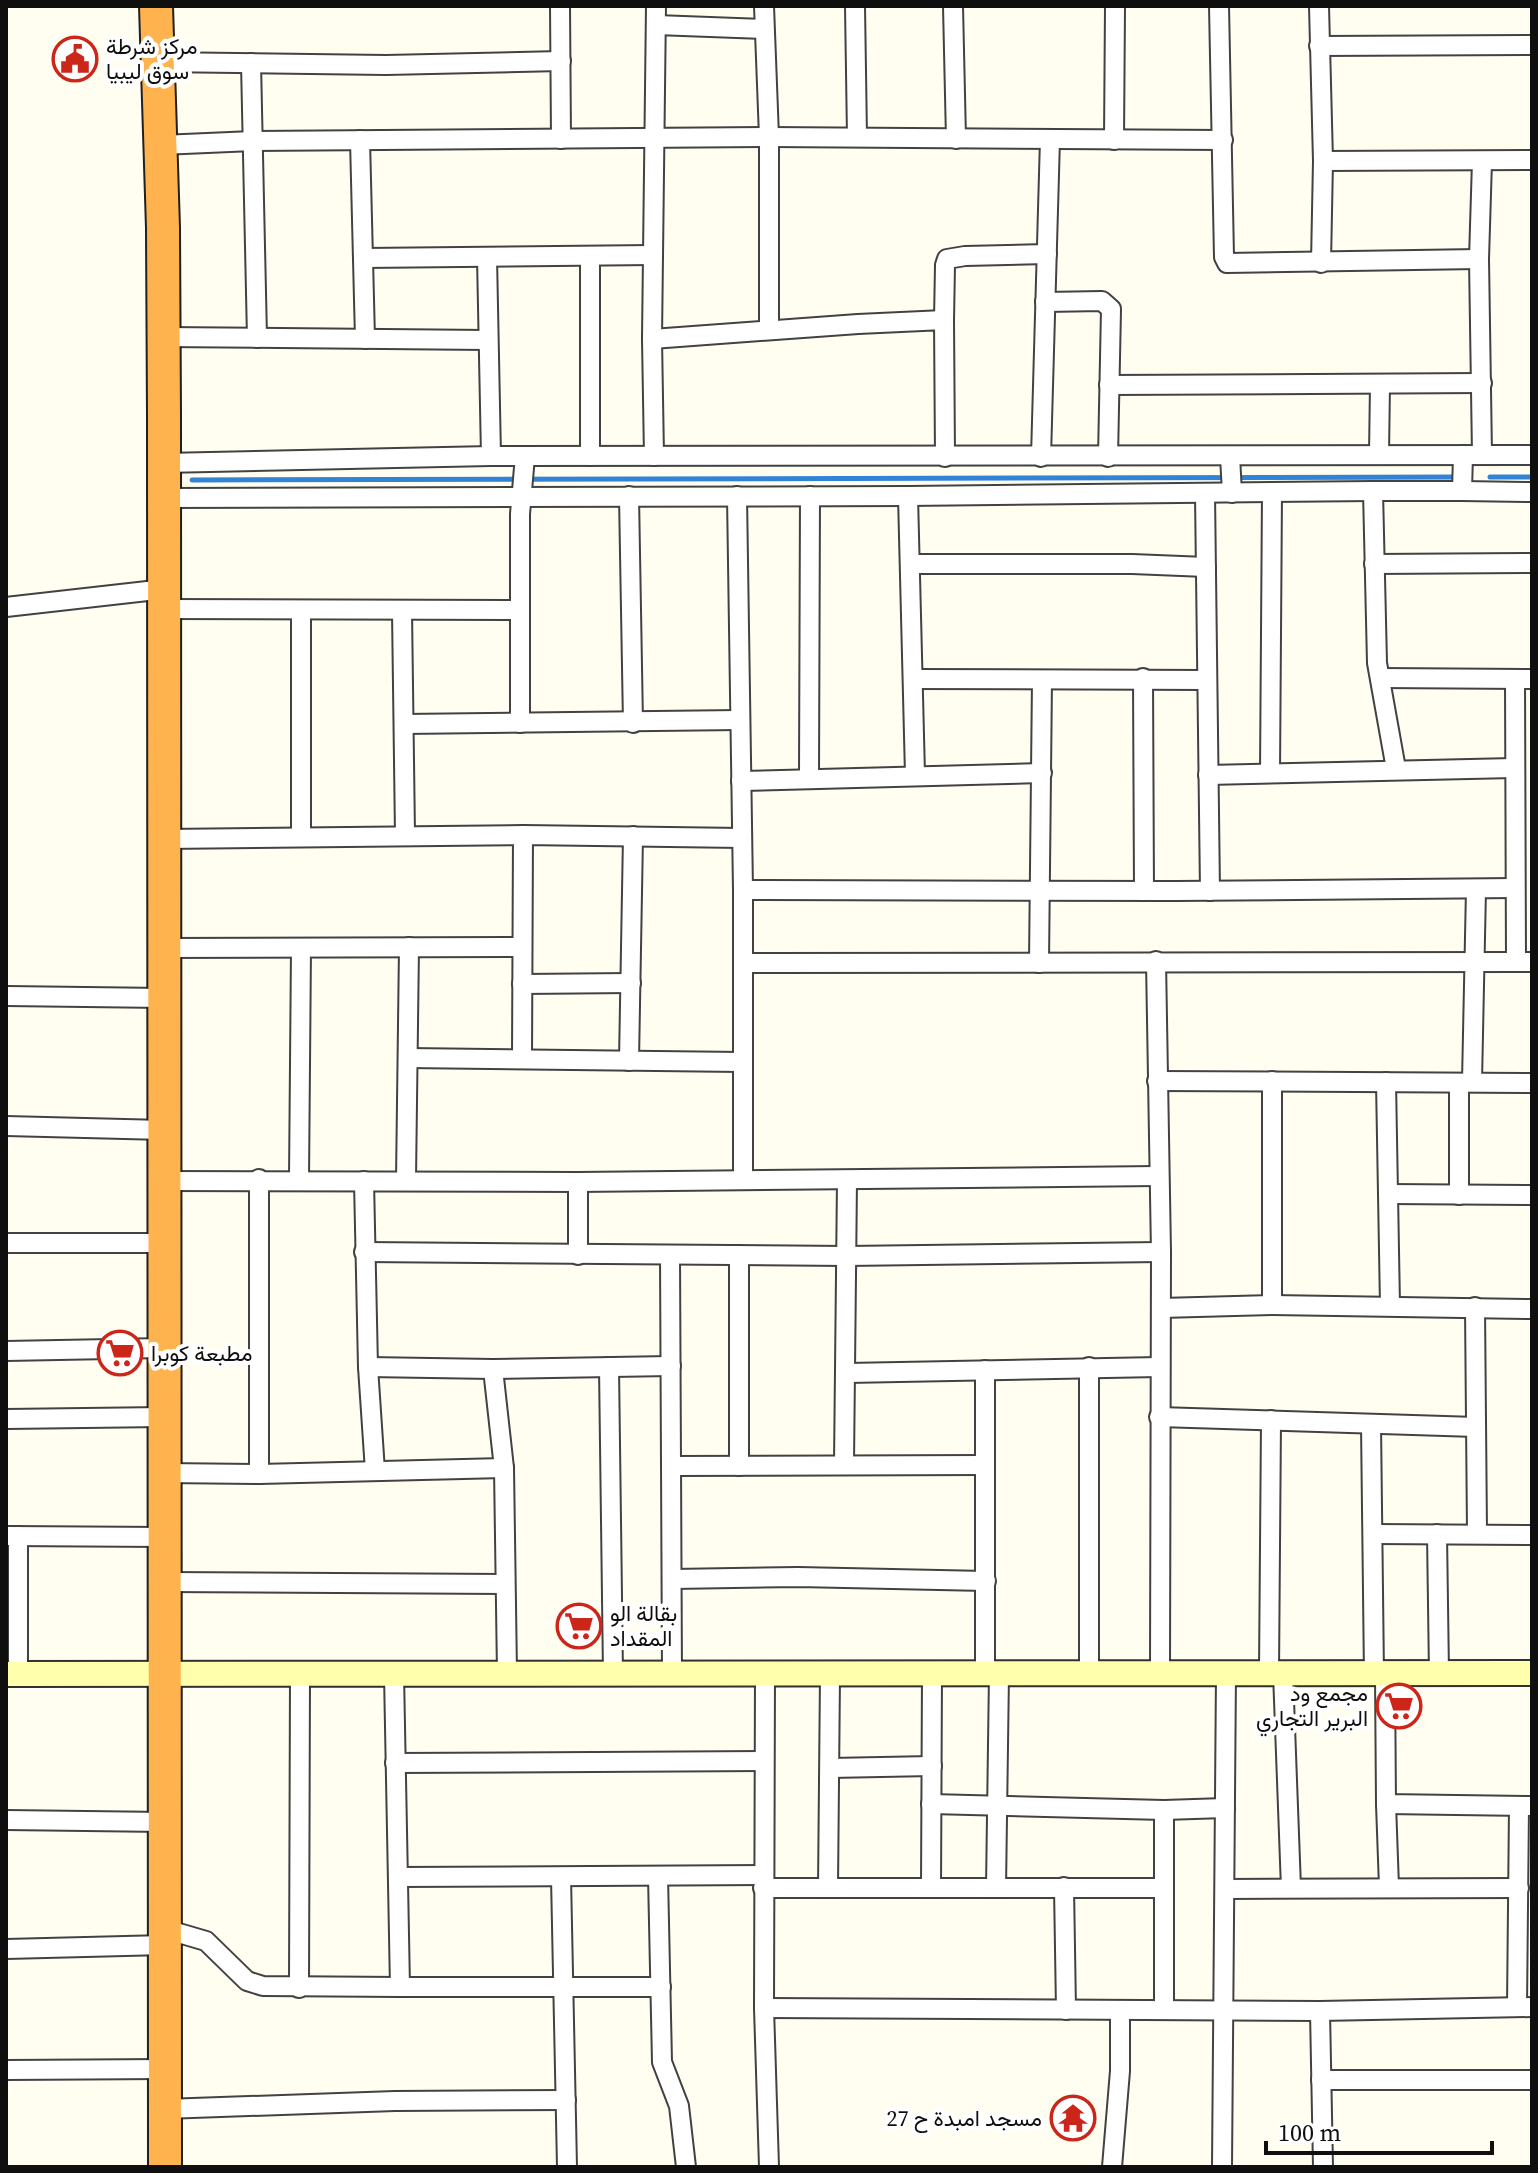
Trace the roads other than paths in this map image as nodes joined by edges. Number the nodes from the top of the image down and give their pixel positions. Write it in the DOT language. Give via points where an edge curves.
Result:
graph roads {
  1 [pos="156,6"];
  2 [pos="560,6"];
  3 [pos="656,6"];
  4 [pos="764,6"];
  5 [pos="855,6"];
  6 [pos="953,6"];
  7 [pos="1115,6"];
  8 [pos="1219,6"];
  9 [pos="1319,6"];
  10 [pos="656,25"];
  11 [pos="764,29"];
  12 [pos="1532,45"];
  13 [pos="1319,46"];
  14 [pos="561,61"];
  15 [pos="159,62"];
  16 [pos="251,63"];
  17 [pos="769,137"];
  18 [pos="857,137"];
  19 [pos="561,139"];
  20 [pos="653,139"];
  21 [pos="956,139"];
  22 [pos="1050,139"];
  23 [pos="360,140"];
  24 [pos="1114,140"];
  25 [pos="1223,140"];
  26 [pos="253,141"];
  27 [pos="161,145"];
  28 [pos="1532,160"];
  29 [pos="1323,161"];
  30 [pos="1482,161"];
  31 [pos="1047,254"];
  32 [pos="653,255"];
  33 [pos="590,256"];
  34 [pos="487,257"];
  35 [pos="364,258"];
  36 [pos="1479,259"];
  37 [pos="1321,263"];
  38 [pos="1045,302"];
  39 [pos="944,320"];
  40 [pos="769,330"];
  41 [pos="163,337"];
  42 [pos="257,338"];
  43 [pos="365,339"];
  44 [pos="652,339"];
  45 [pos="487,340"];
  46 [pos="1482,383"];
  47 [pos="1380,384"];
  48 [pos="1109,385"];
  49 [pos="1379,455"];
  50 [pos="1473,455"];
  51 [pos="1532,455"];
  52 [pos="491,456"];
  53 [pos="525,456"];
  54 [pos="590,456"];
  55 [pos="654,456"];
  56 [pos="1230,456"];
  57 [pos="945,457"];
  58 [pos="1041,457"];
  59 [pos="1108,457"];
  60 [pos="164,463"];
  61 [pos="1373,491"];
  62 [pos="1462,491"];
  63 [pos="1532,492"];
  64 [pos="1232,493"];
  65 [pos="1272,493"];
  66 [pos="1205,494"];
  67 [pos="521,496"];
  68 [pos="629,496"];
  69 [pos="737,496"];
  70 [pos="810,496"];
  71 [pos="908,496"];
  72 [pos="164,498"];
  73 [pos="1532,563"];
  74 [pos="911,564"];
  75 [pos="1374,564"];
  76 [pos="1206,567"];
  77 [pos="165,599"];
  78 [pos="6,607"];
  79 [pos="520,610"];
  80 [pos="301,611"];
  81 [pos="402,611"];
  82 [pos="1143,678"];
  83 [pos="1380,678"];
  84 [pos="913,679"];
  85 [pos="1524,679"];
  86 [pos="1042,680"];
  87 [pos="1206,680"];
  88 [pos="739,720"];
  89 [pos="520,723"];
  90 [pos="633,723"];
  91 [pos="404,724"];
  92 [pos="1514,768"];
  93 [pos="1396,769"];
  94 [pos="1042,773"];
  95 [pos="1270,773"];
  96 [pos="915,775"];
  97 [pos="1208,775"];
  98 [pos="809,778"];
  99 [pos="741,781"];
  100 [pos="301,835"];
  101 [pos="405,835"];
  102 [pos="523,835"];
  103 [pos="633,836"];
  104 [pos="742,838"];
  105 [pos="165,839"];
  106 [pos="1515,888"];
  107 [pos="1476,889"];
  108 [pos="743,890"];
  109 [pos="1039,891"];
  110 [pos="1144,891"];
  111 [pos="1210,891"];
  112 [pos="409,947"];
  113 [pos="521,947"];
  114 [pos="165,948"];
  115 [pos="301,948"];
  116 [pos="1156,961"];
  117 [pos="1475,962"];
  118 [pos="1524,962"];
  119 [pos="743,963"];
  120 [pos="1039,963"];
  121 [pos="631,983"];
  122 [pos="522,984"];
  123 [pos="6,996"];
  124 [pos="164,998"];
  125 [pos="408,1058"];
  126 [pos="522,1059"];
  127 [pos="629,1061"];
  128 [pos="741,1062"];
  129 [pos="1157,1081"];
  130 [pos="1272,1081"];
  131 [pos="1386,1082"];
  132 [pos="1465,1082"];
  133 [pos="1532,1083"];
  134 [pos="6,1126"];
  135 [pos="164,1130"];
  136 [pos="1158,1176"];
  137 [pos="259,1179"];
  138 [pos="299,1180"];
  139 [pos="406,1180"];
  140 [pos="743,1180"];
  141 [pos="847,1180"];
  142 [pos="164,1181"];
  143 [pos="364,1181"];
  144 [pos="578,1182"];
  145 [pos="1389,1194"];
  146 [pos="1459,1195"];
  147 [pos="1532,1195"];
  148 [pos="6,1243"];
  149 [pos="163,1243"];
  150 [pos="364,1252"];
  151 [pos="1161,1252"];
  152 [pos="578,1255"];
  153 [pos="670,1255"];
  154 [pos="739,1255"];
  155 [pos="847,1256"];
  156 [pos="1272,1305"];
  157 [pos="1390,1306"];
  158 [pos="1475,1307"];
  159 [pos="1161,1308"];
  160 [pos="1532,1309"];
  161 [pos="163,1348"];
  162 [pos="6,1351"];
  163 [pos="671,1366"];
  164 [pos="368,1367"];
  165 [pos="609,1367"];
  166 [pos="1089,1367"];
  167 [pos="1159,1367"];
  168 [pos="493,1369"];
  169 [pos="985,1370"];
  170 [pos="847,1373"];
  171 [pos="163,1417"];
  172 [pos="1159,1417"];
  173 [pos="6,1419"];
  174 [pos="1271,1420"];
  175 [pos="1371,1424"];
  176 [pos="1476,1427"];
  177 [pos="844,1464"];
  178 [pos="984,1465"];
  179 [pos="672,1466"];
  180 [pos="739,1466"];
  181 [pos="504,1468"];
  182 [pos="375,1471"];
  183 [pos="163,1473"];
  184 [pos="259,1474"];
  185 [pos="1477,1533"];
  186 [pos="1374,1534"];
  187 [pos="1437,1534"];
  188 [pos="1532,1535"];
  189 [pos="12,1536"];
  190 [pos="164,1537"];
  191 [pos="673,1579"];
  192 [pos="986,1581"];
  193 [pos="164,1582"];
  194 [pos="505,1584"];
  195 [pos="1160,1672"];
  196 [pos="507,1673"];
  197 [pos="1089,1673"];
  198 [pos="1226,1673"];
  199 [pos="1276,1673"];
  200 [pos="1532,1673"];
  201 [pos="12,1674"];
  202 [pos="394,1674"];
  203 [pos="613,1674"];
  204 [pos="672,1674"];
  205 [pos="765,1674"];
  206 [pos="932,1674"];
  207 [pos="992,1674"];
  208 [pos="1439,1674"];
  209 [pos="164,1675"];
  210 [pos="300,1675"];
  211 [pos="830,1675"];
  212 [pos="1380,1675"];
  213 [pos="764,1761"];
  214 [pos="395,1763"];
  215 [pos="932,1766"];
  216 [pos="830,1768"];
  217 [pos="931,1804"];
  218 [pos="1386,1804"];
  219 [pos="1526,1806"];
  220 [pos="997,1807"];
  221 [pos="1225,1808"];
  222 [pos="1164,1810"];
  223 [pos="6,1820"];
  224 [pos="165,1822"];
  225 [pos="658,1876"];
  226 [pos="399,1877"];
  227 [pos="561,1877"];
  228 [pos="763,1882"];
  229 [pos="1064,1887"];
  230 [pos="1389,1887"];
  231 [pos="828,1888"];
  232 [pos="931,1888"];
  233 [pos="996,1888"];
  234 [pos="1163,1888"];
  235 [pos="1291,1888"];
  236 [pos="1519,1888"];
  237 [pos="1226,1889"];
  238 [pos="165,1937"];
  239 [pos="6,1949"];
  240 [pos="400,1987"];
  241 [pos="661,1987"];
  242 [pos="299,1988"];
  243 [pos="563,1989"];
  244 [pos="1524,2007"];
  245 [pos="764,2008"];
  246 [pos="1066,2010"];
  247 [pos="1120,2010"];
  248 [pos="1164,2010"];
  249 [pos="1223,2010"];
  250 [pos="1320,2011"];
  251 [pos="165,2069"];
  252 [pos="6,2070"];
  253 [pos="1321,2080"];
  254 [pos="1532,2080"];
  255 [pos="566,2100"];
  256 [pos="164,2109"];
  257 [pos="165,2167"];
  258 [pos="567,2167"];
  259 [pos="686,2167"];
  260 [pos="769,2167"];
  261 [pos="1112,2167"];
  262 [pos="1222,2167"];
  263 [pos="1323,2167"];
  1 -- 15 [label="highway"];
  2 -- 14 [label="street"];
  3 -- 10 [label="street"];
  4 -- 11 [label="street"];
  5 -- 18 [label="street"];
  6 -- 21 [label="street"];
  7 -- 24 [label="street"];
  8 -- 25 [label="street"];
  9 -- 13 [label="street"];
  10 -- 11 [label="street"];
  10 -- 20 [label="street"];
  11 -- 17 [label="street"];
  12 -- 13 [label="street"];
  13 -- 29 [label="street"];
  14 -- 16 [label="street"];
  14 -- 19 [label="street"];
  15 -- 16 [label="street"];
  15 -- 27 [label="highway"];
  16 -- 26 [label="street"];
  17 -- 18 [label="street"];
  17 -- 20 [label="street"];
  17 -- 40 [label="street"];
  18 -- 21 [label="street"];
  19 -- 20 [label="street"];
  19 -- 23 [label="street"];
  20 -- 32 [label="street"];
  21 -- 22 [label="street"];
  22 -- 24 [label="street"];
  22 -- 31 [label="street"];
  23 -- 26 [label="street"];
  23 -- 35 [label="street"];
  24 -- 25 [label="street"];
  25 -- 37 [label="street" via="1225,260"];
  26 -- 27 [label="street"];
  26 -- 42 [label="street"];
  27 -- 41 [label="highway"];
  28 -- 30 [label="street"];
  29 -- 30 [label="street"];
  29 -- 37 [label="street"];
  30 -- 36 [label="street"];
  31 -- 38 [label="street"];
  31 -- 39 [label="street" via="947,259"];
  32 -- 33 [label="street"];
  32 -- 44 [label="street"];
  33 -- 34 [label="street"];
  33 -- 54 [label="street"];
  34 -- 35 [label="street"];
  34 -- 45 [label="street"];
  35 -- 43 [label="street"];
  36 -- 37 [label="street"];
  36 -- 46 [label="street"];
  38 -- 48 [label="street" via="1109,305"];
  38 -- 58 [label="street"];
  39 -- 40 [label="street"];
  39 -- 57 [label="street"];
  40 -- 44 [label="street"];
  41 -- 42 [label="street"];
  41 -- 60 [label="highway"];
  42 -- 43 [label="street"];
  43 -- 45 [label="street"];
  44 -- 55 [label="street"];
  45 -- 52 [label="street"];
  46 -- 47 [label="street"];
  46 -- 50 [label="street"];
  47 -- 48 [label="street"];
  47 -- 49 [label="street"];
  48 -- 59 [label="street"];
  49 -- 50 [label="street"];
  49 -- 56 [label="street"];
  50 -- 51 [label="street"];
  50 -- 62 [label="street"];
  52 -- 53 [label="street"];
  52 -- 60 [label="street"];
  53 -- 54 [label="street"];
  53 -- 67 [label="street"];
  54 -- 55 [label="street"];
  55 -- 57 [label="street"];
  56 -- 59 [label="street"];
  56 -- 64 [label="street"];
  57 -- 58 [label="street"];
  58 -- 59 [label="street"];
  60 -- 72 [label="highway"];
  61 -- 62 [label="street"];
  61 -- 65 [label="street"];
  61 -- 75 [label="street"];
  62 -- 63 [label="street"];
  64 -- 65 [label="street"];
  64 -- 66 [label="street"];
  65 -- 95 [label="street"];
  66 -- 71 [label="street"];
  66 -- 76 [label="street"];
  67 -- 68 [label="street"];
  67 -- 72 [label="street"];
  67 -- 79 [label="street"];
  68 -- 69 [label="street"];
  68 -- 90 [label="street"];
  69 -- 70 [label="street"];
  69 -- 88 [label="street"];
  70 -- 71 [label="street"];
  70 -- 98 [label="street"];
  71 -- 74 [label="street"];
  72 -- 77 [label="highway"];
  73 -- 75 [label="street"];
  74 -- 76 [label="street"];
  74 -- 84 [label="street"];
  75 -- 83 [label="street"];
  76 -- 87 [label="street"];
  77 -- 78 [label="street"];
  77 -- 80 [label="street"];
  77 -- 105 [label="highway"];
  79 -- 81 [label="street"];
  79 -- 89 [label="street"];
  80 -- 81 [label="street"];
  80 -- 100 [label="street"];
  81 -- 91 [label="street"];
  82 -- 86 [label="street"];
  82 -- 87 [label="street"];
  82 -- 110 [label="street"];
  83 -- 85 [label="street"];
  83 -- 93 [label="street"];
  84 -- 86 [label="street"];
  84 -- 96 [label="street"];
  85 -- 92 [label="street"];
  86 -- 94 [label="street"];
  87 -- 97 [label="street"];
  88 -- 90 [label="street"];
  88 -- 99 [label="street"];
  89 -- 90 [label="street"];
  89 -- 91 [label="street"];
  91 -- 101 [label="street"];
  92 -- 93 [label="street"];
  92 -- 106 [label="street"];
  93 -- 95 [label="street"];
  94 -- 96 [label="street"];
  94 -- 109 [label="street"];
  95 -- 97 [label="street"];
  96 -- 98 [label="street"];
  97 -- 111 [label="street"];
  98 -- 99 [label="street"];
  99 -- 104 [label="street"];
  100 -- 101 [label="street"];
  100 -- 105 [label="street"];
  101 -- 102 [label="street"];
  102 -- 103 [label="street"];
  102 -- 113 [label="street"];
  103 -- 104 [label="street"];
  103 -- 121 [label="street"];
  104 -- 108 [label="street"];
  105 -- 114 [label="highway"];
  106 -- 107 [label="street"];
  106 -- 118 [label="street"];
  107 -- 111 [label="street"];
  107 -- 117 [label="street"];
  108 -- 109 [label="street"];
  108 -- 119 [label="street"];
  109 -- 110 [label="street"];
  109 -- 120 [label="street"];
  110 -- 111 [label="street"];
  112 -- 113 [label="street"];
  112 -- 115 [label="street"];
  112 -- 125 [label="street"];
  113 -- 122 [label="street"];
  114 -- 115 [label="street"];
  114 -- 124 [label="highway"];
  115 -- 138 [label="street"];
  116 -- 117 [label="street"];
  116 -- 120 [label="street"];
  116 -- 129 [label="street"];
  117 -- 118 [label="street"];
  117 -- 132 [label="street"];
  119 -- 120 [label="street"];
  119 -- 128 [label="street"];
  121 -- 122 [label="street"];
  121 -- 127 [label="street"];
  122 -- 126 [label="street"];
  123 -- 124 [label="street"];
  124 -- 135 [label="highway"];
  125 -- 126 [label="street"];
  125 -- 139 [label="street"];
  126 -- 127 [label="street"];
  127 -- 128 [label="street"];
  128 -- 140 [label="street"];
  129 -- 130 [label="street"];
  129 -- 136 [label="street"];
  130 -- 131 [label="street"];
  130 -- 156 [label="street"];
  131 -- 132 [label="street"];
  131 -- 145 [label="street"];
  132 -- 133 [label="street"];
  132 -- 146 [label="street"];
  134 -- 135 [label="street"];
  135 -- 142 [label="highway"];
  136 -- 141 [label="street"];
  136 -- 151 [label="street"];
  137 -- 138 [label="street"];
  137 -- 142 [label="street"];
  137 -- 184 [label="street"];
  138 -- 143 [label="street"];
  139 -- 143 [label="street"];
  139 -- 144 [label="street"];
  140 -- 141 [label="street"];
  140 -- 144 [label="street"];
  141 -- 155 [label="street"];
  142 -- 149 [label="highway"];
  143 -- 150 [label="street"];
  144 -- 152 [label="street"];
  145 -- 146 [label="street"];
  145 -- 157 [label="street"];
  146 -- 147 [label="street"];
  148 -- 149 [label="street"];
  149 -- 161 [label="highway"];
  150 -- 152 [label="street"];
  150 -- 164 [label="street"];
  151 -- 155 [label="street"];
  151 -- 159 [label="street"];
  152 -- 153 [label="street"];
  153 -- 154 [label="street"];
  153 -- 163 [label="street"];
  154 -- 155 [label="street"];
  154 -- 180 [label="street"];
  155 -- 170 [label="street"];
  156 -- 157 [label="street"];
  156 -- 159 [label="street"];
  157 -- 158 [label="street"];
  158 -- 160 [label="street"];
  158 -- 176 [label="street"];
  159 -- 167 [label="street"];
  161 -- 162 [label="street"];
  161 -- 171 [label="highway"];
  163 -- 165 [label="street"];
  163 -- 179 [label="street"];
  164 -- 168 [label="street"];
  164 -- 182 [label="street"];
  165 -- 168 [label="street"];
  165 -- 203 [label="street"];
  166 -- 167 [label="street"];
  166 -- 169 [label="street"];
  166 -- 197 [label="street"];
  167 -- 172 [label="street"];
  168 -- 181 [label="street"];
  169 -- 170 [label="street"];
  169 -- 178 [label="street"];
  170 -- 177 [label="street"];
  171 -- 173 [label="street"];
  171 -- 183 [label="highway"];
  172 -- 174 [label="street"];
  172 -- 195 [label="street"];
  174 -- 175 [label="street"];
  174 -- 199 [label="street"];
  175 -- 176 [label="street"];
  175 -- 186 [label="street"];
  176 -- 185 [label="street"];
  177 -- 178 [label="street"];
  177 -- 180 [label="street"];
  178 -- 192 [label="street"];
  179 -- 180 [label="street"];
  179 -- 191 [label="street"];
  181 -- 182 [label="street"];
  181 -- 194 [label="street"];
  182 -- 184 [label="street"];
  183 -- 184 [label="street"];
  183 -- 190 [label="highway"];
  185 -- 187 [label="street"];
  185 -- 188 [label="street"];
  186 -- 187 [label="street"];
  186 -- 212 [label="street"];
  187 -- 208 [label="street"];
  189 -- 190 [label="street"];
  189 -- 201 [label="street"];
  190 -- 193 [label="highway"];
  191 -- 192 [label="street"];
  191 -- 204 [label="street"];
  192 -- 207 [label="street"];
  193 -- 194 [label="street"];
  193 -- 209 [label="highway"];
  194 -- 196 [label="street"];
  195 -- 197 [label="street"];
  195 -- 198 [label="street"];
  196 -- 202 [label="street"];
  196 -- 203 [label="street"];
  197 -- 207 [label="street"];
  198 -- 199 [label="street"];
  198 -- 221 [label="street"];
  199 -- 212 [label="street"];
  199 -- 235 [label="street"];
  200 -- 208 [label="street"];
  201 -- 209 [label="street"];
  202 -- 210 [label="street"];
  202 -- 214 [label="street"];
  203 -- 204 [label="street"];
  204 -- 205 [label="street"];
  205 -- 211 [label="street"];
  205 -- 213 [label="street"];
  206 -- 207 [label="street"];
  206 -- 211 [label="street"];
  206 -- 215 [label="street"];
  207 -- 220 [label="street"];
  208 -- 212 [label="street"];
  209 -- 210 [label="street"];
  209 -- 224 [label="highway"];
  210 -- 242 [label="street"];
  211 -- 216 [label="street"];
  212 -- 218 [label="street"];
  213 -- 214 [label="street"];
  213 -- 228 [label="street"];
  214 -- 226 [label="street"];
  215 -- 216 [label="street"];
  215 -- 217 [label="street"];
  216 -- 231 [label="street"];
  217 -- 220 [label="street"];
  217 -- 232 [label="street"];
  218 -- 219 [label="street"];
  218 -- 230 [label="street"];
  219 -- 236 [label="street"];
  220 -- 222 [label="street"];
  220 -- 233 [label="street"];
  221 -- 222 [label="street"];
  221 -- 237 [label="street"];
  222 -- 234 [label="street"];
  223 -- 224 [label="street"];
  224 -- 238 [label="highway"];
  225 -- 227 [label="street"];
  225 -- 228 [label="street"];
  225 -- 241 [label="street"];
  226 -- 227 [label="street"];
  226 -- 240 [label="street"];
  227 -- 243 [label="street"];
  228 -- 231 [label="street"];
  228 -- 245 [label="street"];
  229 -- 233 [label="street"];
  229 -- 234 [label="street"];
  229 -- 246 [label="street"];
  230 -- 235 [label="street"];
  230 -- 236 [label="street"];
  231 -- 232 [label="street"];
  232 -- 233 [label="street"];
  234 -- 248 [label="street"];
  235 -- 237 [label="street"];
  236 -- 244 [label="street"];
  237 -- 249 [label="street"];
  238 -- 239 [label="street"];
  238 -- 242 [label="street" via="201,1938 247,1981"];
  238 -- 251 [label="highway"];
  240 -- 242 [label="street"];
  240 -- 243 [label="street"];
  241 -- 243 [label="street"];
  241 -- 259 [label="street" via="662,2062 679,2106"];
  243 -- 255 [label="street"];
  244 -- 250 [label="street"];
  245 -- 246 [label="street"];
  245 -- 260 [label="street"];
  246 -- 247 [label="street"];
  247 -- 248 [label="street"];
  247 -- 261 [label="street"];
  248 -- 249 [label="street"];
  249 -- 250 [label="street"];
  249 -- 262 [label="street"];
  250 -- 253 [label="street"];
  251 -- 252 [label="street"];
  251 -- 256 [label="highway"];
  253 -- 254 [label="street"];
  253 -- 263 [label="street"];
  255 -- 256 [label="street"];
  255 -- 258 [label="street"];
  256 -- 257 [label="highway"];
}
